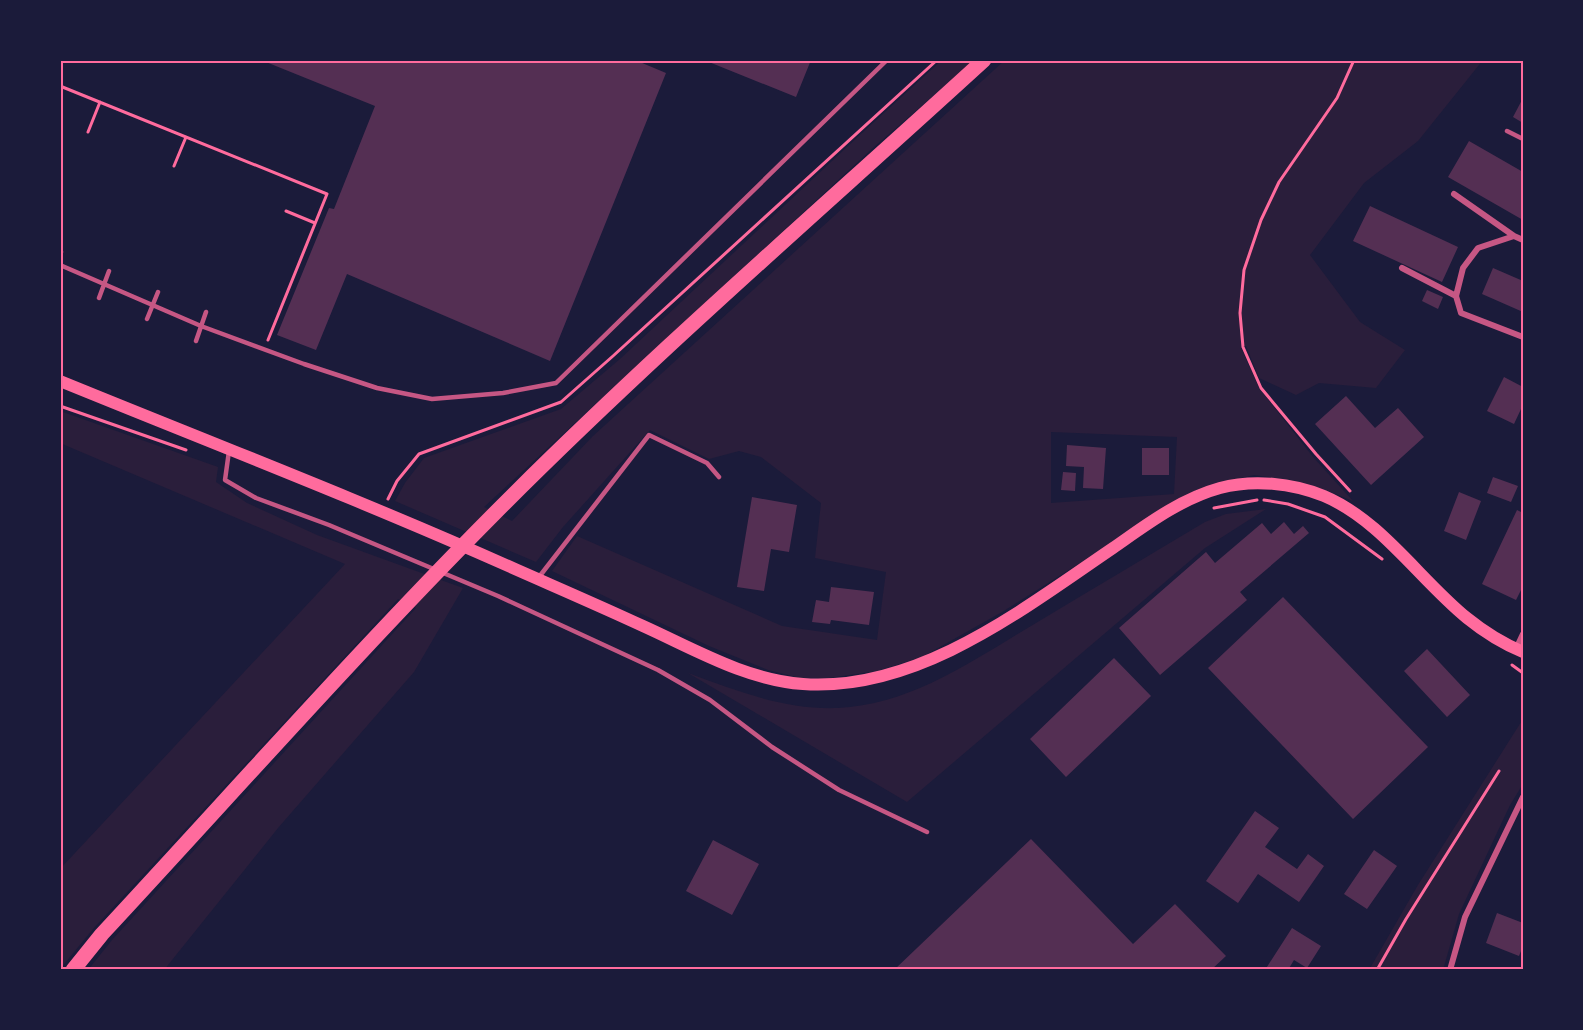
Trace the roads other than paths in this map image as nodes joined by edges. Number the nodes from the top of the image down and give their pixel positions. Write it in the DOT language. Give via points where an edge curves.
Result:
graph roads {
  1 [pos="886,60"];
  2 [pos="984,60"];
  3 [pos="1507,131"];
  4 [pos="1523,139"];
  5 [pos="1454,194"];
  6 [pos="1514,236"];
  7 [pos="1523,240"];
  8 [pos="60,265"];
  9 [pos="1402,268"];
  10 [pos="109,272"];
  11 [pos="104,284"];
  12 [pos="158,292"];
  13 [pos="1456,296"];
  14 [pos="99,298"];
  15 [pos="153,305"];
  16 [pos="206,312"];
  17 [pos="147,319"];
  18 [pos="201,326"];
  19 [pos="1523,337"];
  20 [pos="196,341"];
  21 [pos="60,381"];
  22 [pos="229,450"];
  23 [pos="719,477"];
  24 [pos="538,579"];
  25 [pos="1523,634"];
  26 [pos="1519,651"];
  27 [pos="1523,797"];
  28 [pos="927,832"];
  29 [pos="73,970"];
  30 [pos="1450,970"];
  1 -- 18 [label="lane" via="556,383 502,393 432,399 378,387"];
  2 -- 29 [label="main road" via="619,393 495,512 102,934"];
  3 -- 4 [label="lane"];
  5 -- 6 [label="street"];
  6 -- 7 [label="street"];
  6 -- 13 [label="street" via="1478,248 1463,268"];
  8 -- 11 [label="lane"];
  9 -- 13 [label="street"];
  10 -- 11 [label="lane"];
  11 -- 14 [label="lane"];
  11 -- 15 [label="lane"];
  12 -- 15 [label="lane"];
  13 -- 19 [label="street" via="1461,313"];
  15 -- 17 [label="lane"];
  15 -- 18 [label="lane"];
  16 -- 18 [label="lane"];
  18 -- 20 [label="lane"];
  21 -- 22 [label="main road"];
  22 -- 24 [label="main road"];
  22 -- 28 [label="lane" via="225,480 256,498 498,596 658,670 710,700 772,747 839,790"];
  23 -- 24 [label="lane" via="707,464 649,435"];
  24 -- 26 [label="main road" via="706,656 767,679 832,685 878,678 922,663 1003,622 1174,508 1220,488 1281,484 1324,496 1361,517 1468,619"];
  25 -- 26 [label="street"];
  27 -- 30 [label="street" via="1465,917"];
}
